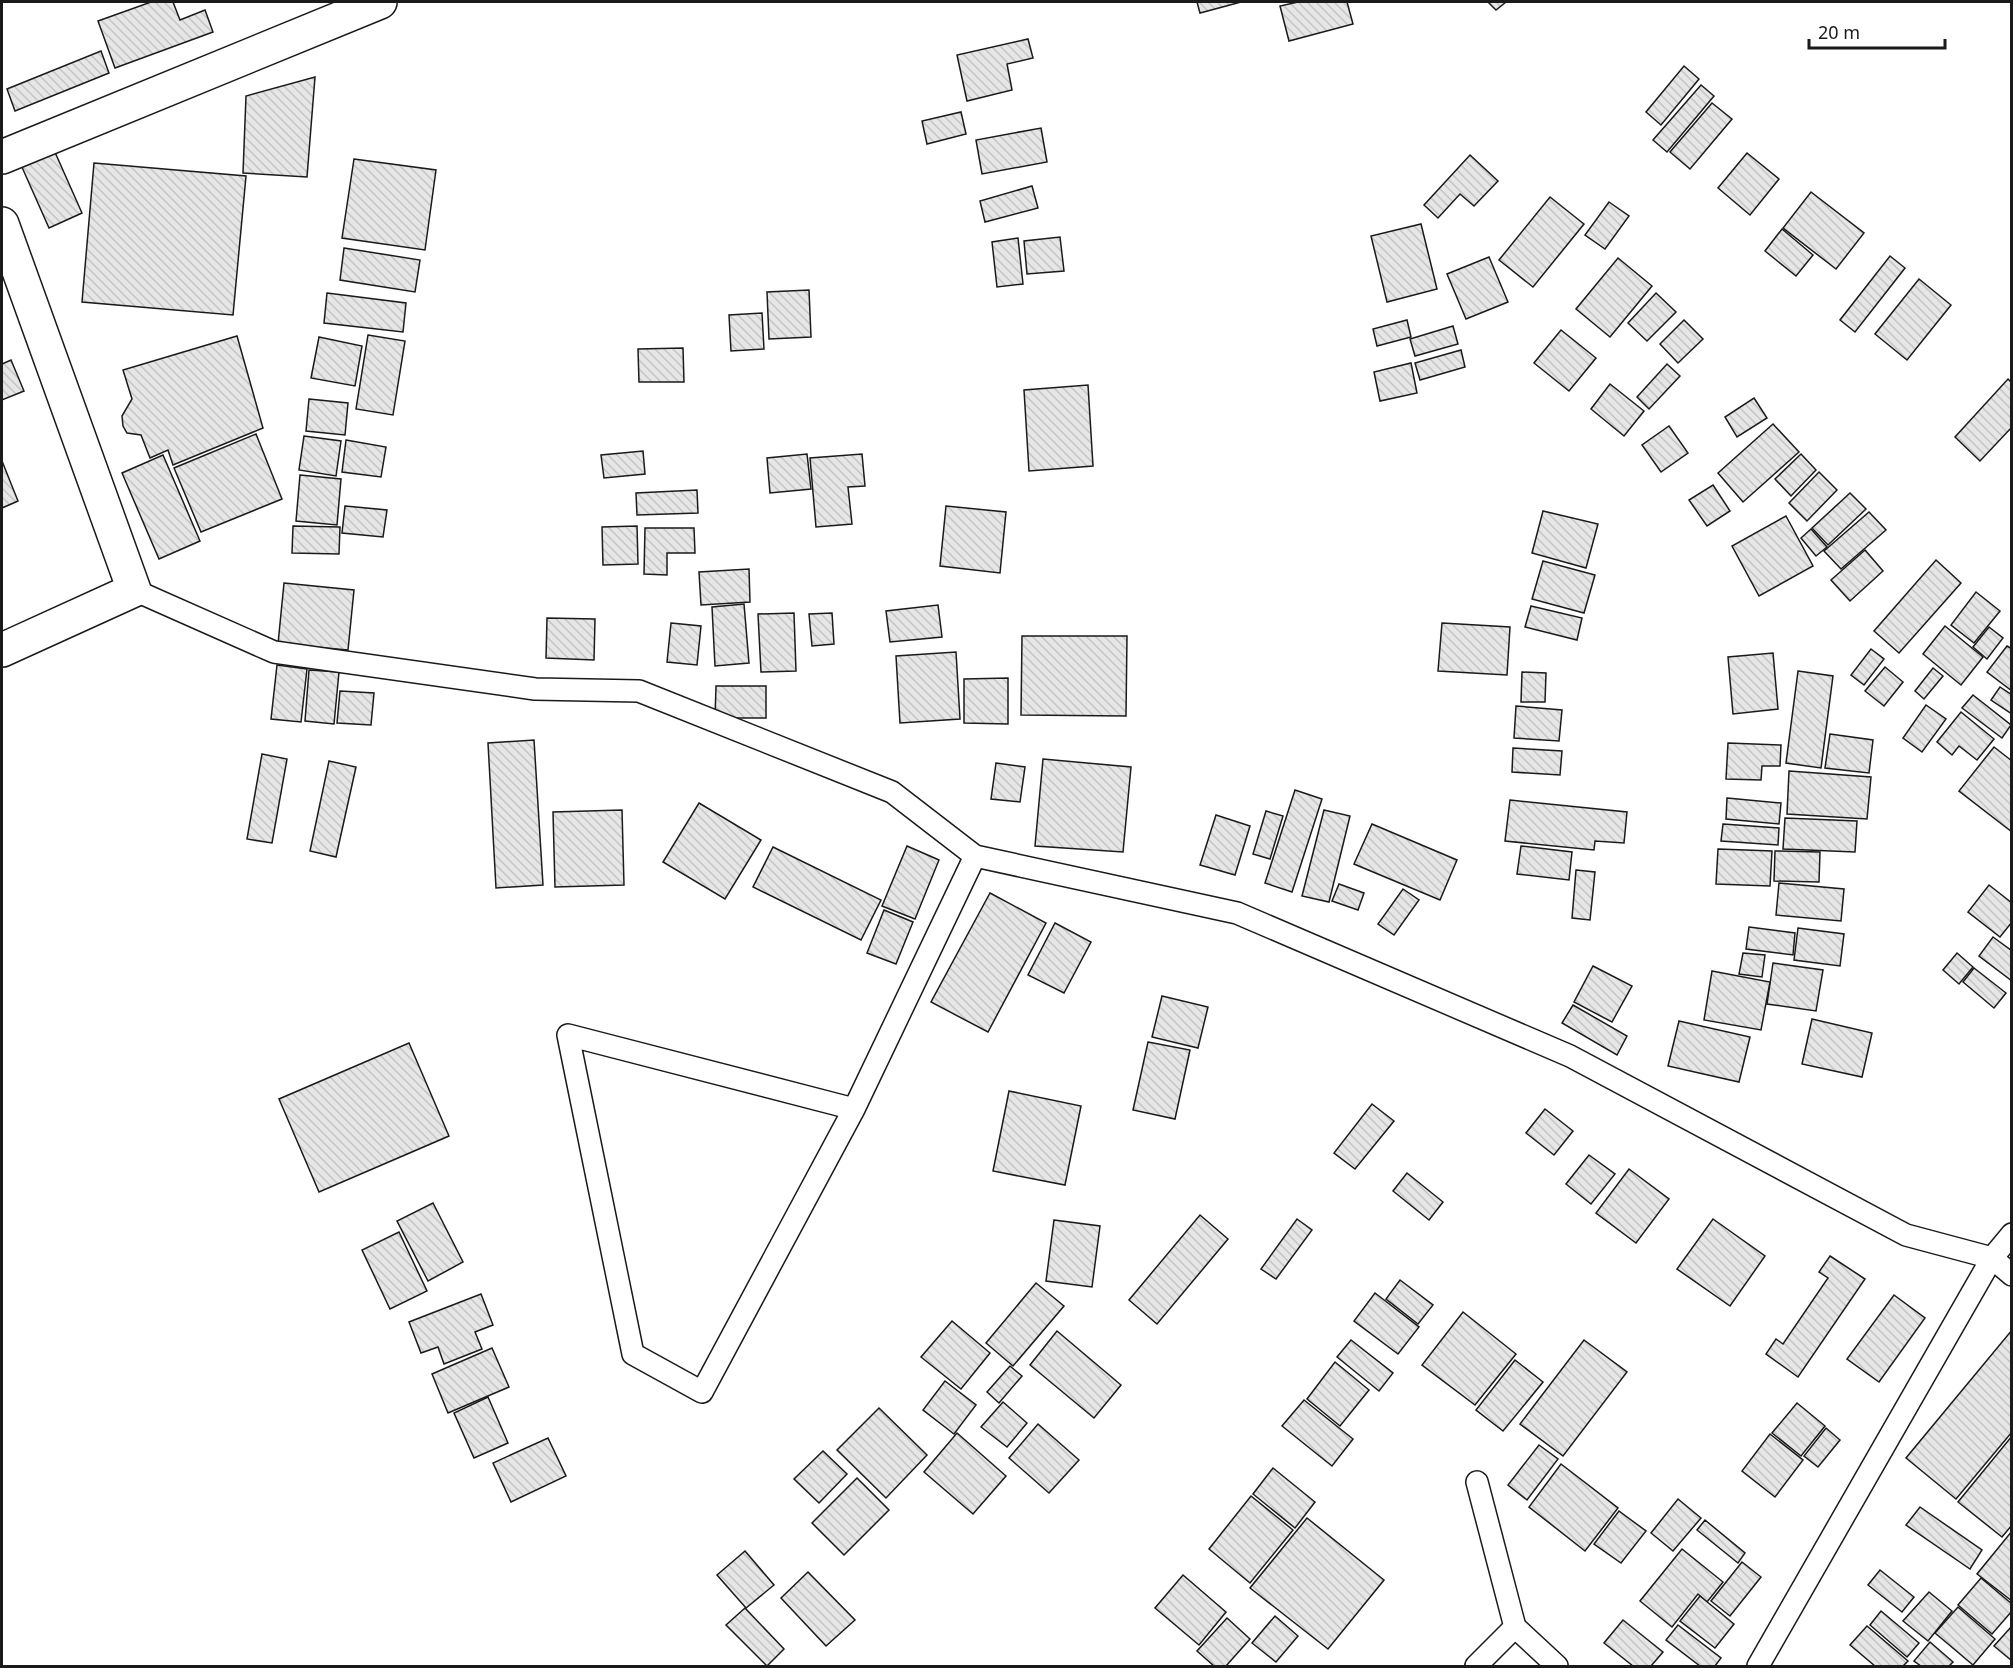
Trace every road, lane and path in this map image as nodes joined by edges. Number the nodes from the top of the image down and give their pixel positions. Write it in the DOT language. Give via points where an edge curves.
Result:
graph roads {
  1 [pos="380,2"];
  2 [pos="2,157"];
  3 [pos="2,224"];
  4 [pos="134,590"];
  5 [pos="2,650"];
  6 [pos="975,856"];
  7 [pos="854,1109"];
  8 [pos="2012,1234"];
  9 [pos="1992,1258"];
  10 [pos="2012,1275"];
  11 [pos="1477,1482"];
  12 [pos="1515,1627"];
  13 [pos="1476,1666"];
  14 [pos="1557,1666"];
  15 [pos="1758,1666"];
  1 -- 2 [label="street"];
  3 -- 4 [label="street"];
  4 -- 5 [label="street"];
  4 -- 6 [label="lane" via="274,652 535,689 639,691 892,792"];
  6 -- 7 [label="lane"];
  6 -- 9 [label="lane" via="1238,913 1570,1056 1906,1235"];
  7 -- 7 [label="lane" via="568,1035 633,1354 702,1392"];
  8 -- 9 [label="lane"];
  9 -- 10 [label="lane"];
  9 -- 15 [label="lane"];
  11 -- 12 [label="lane"];
  12 -- 13 [label="lane"];
  12 -- 14 [label="lane"];
}
